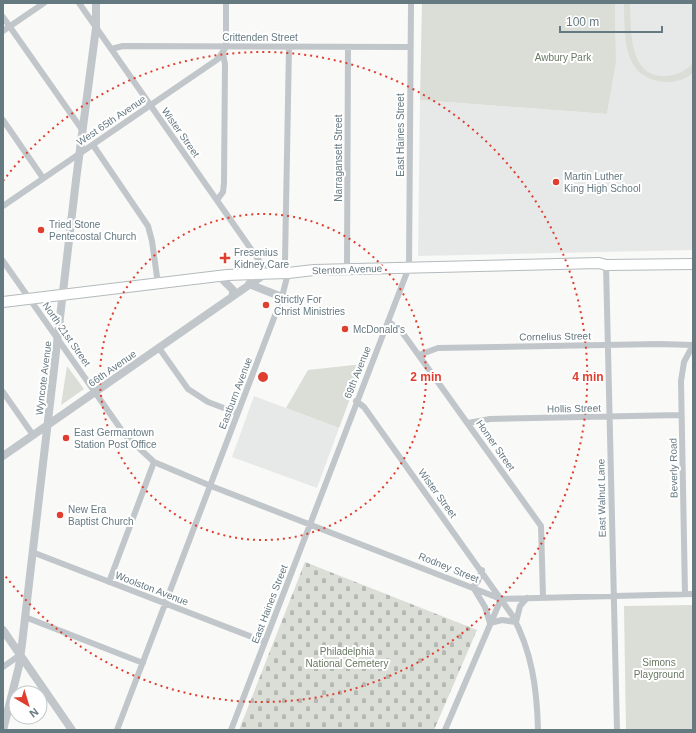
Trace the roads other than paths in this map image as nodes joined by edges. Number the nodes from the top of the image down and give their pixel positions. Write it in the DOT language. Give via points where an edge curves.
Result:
graph roads {
  1 [pos="44,3"];
  2 [pos="79,3"];
  3 [pos="96,3"];
  4 [pos="226,3"];
  5 [pos="411,3"];
  6 [pos="3,18"];
  7 [pos="9,27"];
  8 [pos="96,28"];
  9 [pos="3,31"];
  10 [pos="226,47"];
  11 [pos="289,47"];
  12 [pos="348,47"];
  13 [pos="409,47"];
  14 [pos="111,49"];
  15 [pos="222,54"];
  16 [pos="151,105"];
  17 [pos="3,120"];
  18 [pos="83,131"];
  19 [pos="93,145"];
  20 [pos="81,151"];
  21 [pos="43,178"];
  22 [pos="218,200"];
  23 [pos="3,206"];
  24 [pos="3,261"];
  25 [pos="693,264"];
  26 [pos="606,265"];
  27 [pos="409,266"];
  28 [pos="347,269"];
  29 [pos="267,272"];
  30 [pos="288,273"];
  31 [pos="219,276"];
  32 [pos="158,284"];
  33 [pos="250,284"];
  34 [pos="63,294"];
  35 [pos="233,296"];
  36 [pos="282,297"];
  37 [pos="30,299"];
  38 [pos="3,302"];
  39 [pos="388,321"];
  40 [pos="58,339"];
  41 [pos="608,345"];
  42 [pos="693,345"];
  43 [pos="159,348"];
  44 [pos="419,355"];
  45 [pos="96,391"];
  46 [pos="3,392"];
  47 [pos="356,401"];
  48 [pos="237,413"];
  49 [pos="682,415"];
  50 [pos="610,417"];
  51 [pos="468,423"];
  52 [pos="48,425"];
  53 [pos="33,435"];
  54 [pos="3,456"];
  55 [pos="154,462"];
  56 [pos="325,484"];
  57 [pos="211,486"];
  58 [pos="310,523"];
  59 [pos="32,552"];
  60 [pos="482,570"];
  61 [pos="109,582"];
  62 [pos="473,587"];
  63 [pos="685,594"];
  64 [pos="693,594"];
  65 [pos="614,596"];
  66 [pos="543,597"];
  67 [pos="527,598"];
  68 [pos="501,599"];
  69 [pos="165,603"];
  70 [pos="25,616"];
  71 [pos="516,622"];
  72 [pos="490,623"];
  73 [pos="3,630"];
  74 [pos="265,642"];
  75 [pos="20,655"];
  76 [pos="143,663"];
  77 [pos="3,666"];
  78 [pos="3,730"];
  79 [pos="72,730"];
  80 [pos="117,730"];
  81 [pos="231,730"];
  82 [pos="445,730"];
  83 [pos="538,730"];
  84 [pos="617,730"];
  1 -- 7 [label="street"];
  2 -- 8 [label="street, Wister Street"];
  3 -- 8 [label="street, Wyncote Avenue"];
  4 -- 10 [label="street"];
  5 -- 13 [label="street, East Haines Street"];
  6 -- 7 [label="street"];
  7 -- 9 [label="street"];
  7 -- 18 [label="street"];
  8 -- 14 [label="street, Wister Street"];
  8 -- 18 [label="street, Wyncote Avenue"];
  10 -- 11 [label="street, Crittenden Street"];
  10 -- 14 [label="street, Crittenden Street" via="123,46"];
  10 -- 15 [label="street, West 65th Avenue"];
  11 -- 12 [label="street, Crittenden Street"];
  11 -- 30 [label="street, Eastburn Avenue" via="285,261"];
  12 -- 13 [label="street, Crittenden Street"];
  12 -- 28 [label="street, Narragansett Street"];
  13 -- 27 [label="street, East Haines Street"];
  14 -- 16 [label="street, Wister Street"];
  15 -- 16 [label="street, West 65th Avenue"];
  15 -- 22 [label="street" via="225,64 224,183"];
  16 -- 19 [label="street, West 65th Avenue"];
  16 -- 22 [label="street, Wister Street"];
  17 -- 21 [label="street"];
  18 -- 20 [label="street, Wyncote Avenue"];
  19 -- 20 [label="street, West 65th Avenue"];
  19 -- 32 [label="street" via="148,226"];
  20 -- 21 [label="street, West 65th Avenue"];
  20 -- 34 [label="street, Wyncote Avenue"];
  21 -- 23 [label="street, West 65th Avenue"];
  22 -- 29 [label="street, Wister Street"];
  24 -- 37 [label="street, North 21st Street"];
  25 -- 26 [label="main road, Stenton Avenue"];
  26 -- 27 [label="main road, Stenton Avenue" via="598,263"];
  26 -- 41 [label="street, East Walnut Lane"];
  27 -- 28 [label="main road, Stenton Avenue"];
  27 -- 39 [label="street, 69th Avenue"];
  28 -- 30 [label="main road, Stenton Avenue"];
  29 -- 30 [label="main road, Stenton Avenue"];
  29 -- 31 [label="main road, Stenton Avenue"];
  29 -- 33 [label="street, 66th Avenue"];
  30 -- 36 [label="street, Eastburn Avenue"];
  31 -- 32 [label="main road, Stenton Avenue"];
  31 -- 35 [label="street" via="233,290"];
  32 -- 34 [label="main road, Stenton Avenue"];
  33 -- 35 [label="street, 66th Avenue"];
  33 -- 36 [label="street"];
  34 -- 37 [label="main road, Stenton Avenue"];
  34 -- 40 [label="street, Wyncote Avenue"];
  35 -- 43 [label="street, 66th Avenue"];
  36 -- 48 [label="street, Eastburn Avenue"];
  37 -- 38 [label="main road, Stenton Avenue"];
  37 -- 40 [label="street, North 21st Street"];
  39 -- 44 [label="street, Homer Street" via="402,332"];
  39 -- 47 [label="street, 69th Avenue"];
  40 -- 45 [label="street, North 21st Street"];
  40 -- 52 [label="street, Wyncote Avenue"];
  41 -- 42 [label="street, Cornelius Street"];
  41 -- 44 [label="street, Cornelius Street" via="438,348"];
  41 -- 50 [label="street, East Walnut Lane"];
  42 -- 49 [label="street, Beverly Road" via="681,372"];
  43 -- 45 [label="street, 66th Avenue"];
  43 -- 48 [label="street" via="188,389 208,402"];
  44 -- 51 [label="street, Homer Street"];
  45 -- 52 [label="street, 66th Avenue"];
  45 -- 55 [label="street, North 21st Street" via="125,435"];
  46 -- 53 [label="street"];
  47 -- 56 [label="street, 69th Avenue"];
  47 -- 60 [label="street, Wister Street" via="364,407"];
  48 -- 57 [label="street, Eastburn Avenue"];
  49 -- 50 [label="street, Hollis Street"];
  49 -- 63 [label="street, Beverly Road"];
  50 -- 51 [label="street, Hollis Street" via="490,419"];
  50 -- 65 [label="street, East Walnut Lane"];
  51 -- 66 [label="street, Homer Street" via="541,526"];
  52 -- 53 [label="street, 66th Avenue"];
  52 -- 59 [label="street, Wyncote Avenue"];
  53 -- 54 [label="street, 66th Avenue"];
  55 -- 57 [label="street, North 21st Street"];
  55 -- 61 [label="street"];
  56 -- 58 [label="street, East Haines Street"];
  57 -- 58 [label="street, Rodney Street"];
  57 -- 69 [label="street, Eastburn Avenue"];
  58 -- 62 [label="street, Rodney Street"];
  58 -- 74 [label="street, East Haines Street"];
  59 -- 61 [label="street, Woolston Avenue"];
  59 -- 70 [label="street, Wyncote Avenue"];
  60 -- 62 [label="street"];
  60 -- 68 [label="street, Wister Street"];
  61 -- 69 [label="street, Woolston Avenue"];
  62 -- 68 [label="street, Rodney Street"];
  62 -- 72 [label="street" via="486,607"];
  63 -- 64 [label="street, Rodney Street"];
  63 -- 65 [label="street, Rodney Street"];
  65 -- 66 [label="street, Rodney Street"];
  65 -- 84 [label="street, East Walnut Lane"];
  66 -- 67 [label="street, Rodney Street"];
  67 -- 68 [label="street, Rodney Street"];
  67 -- 71 [label="street" via="520,606"];
  68 -- 71 [label="street, Wister Street"];
  68 -- 72 [label="street"];
  69 -- 74 [label="street, Woolston Avenue"];
  69 -- 76 [label="street, Eastburn Avenue"];
  70 -- 75 [label="street, Wyncote Avenue"];
  70 -- 76 [label="street"];
  71 -- 72 [label="street" via="505,620"];
  71 -- 83 [label="street, Wister Street" via="527,648 534,678"];
  72 -- 82 [label="street"];
  73 -- 75 [label="street"];
  74 -- 81 [label="street, East Haines Street"];
  75 -- 77 [label="street"];
  75 -- 78 [label="street, Wyncote Avenue"];
  75 -- 79 [label="street"];
  76 -- 80 [label="street, Eastburn Avenue"];
}
